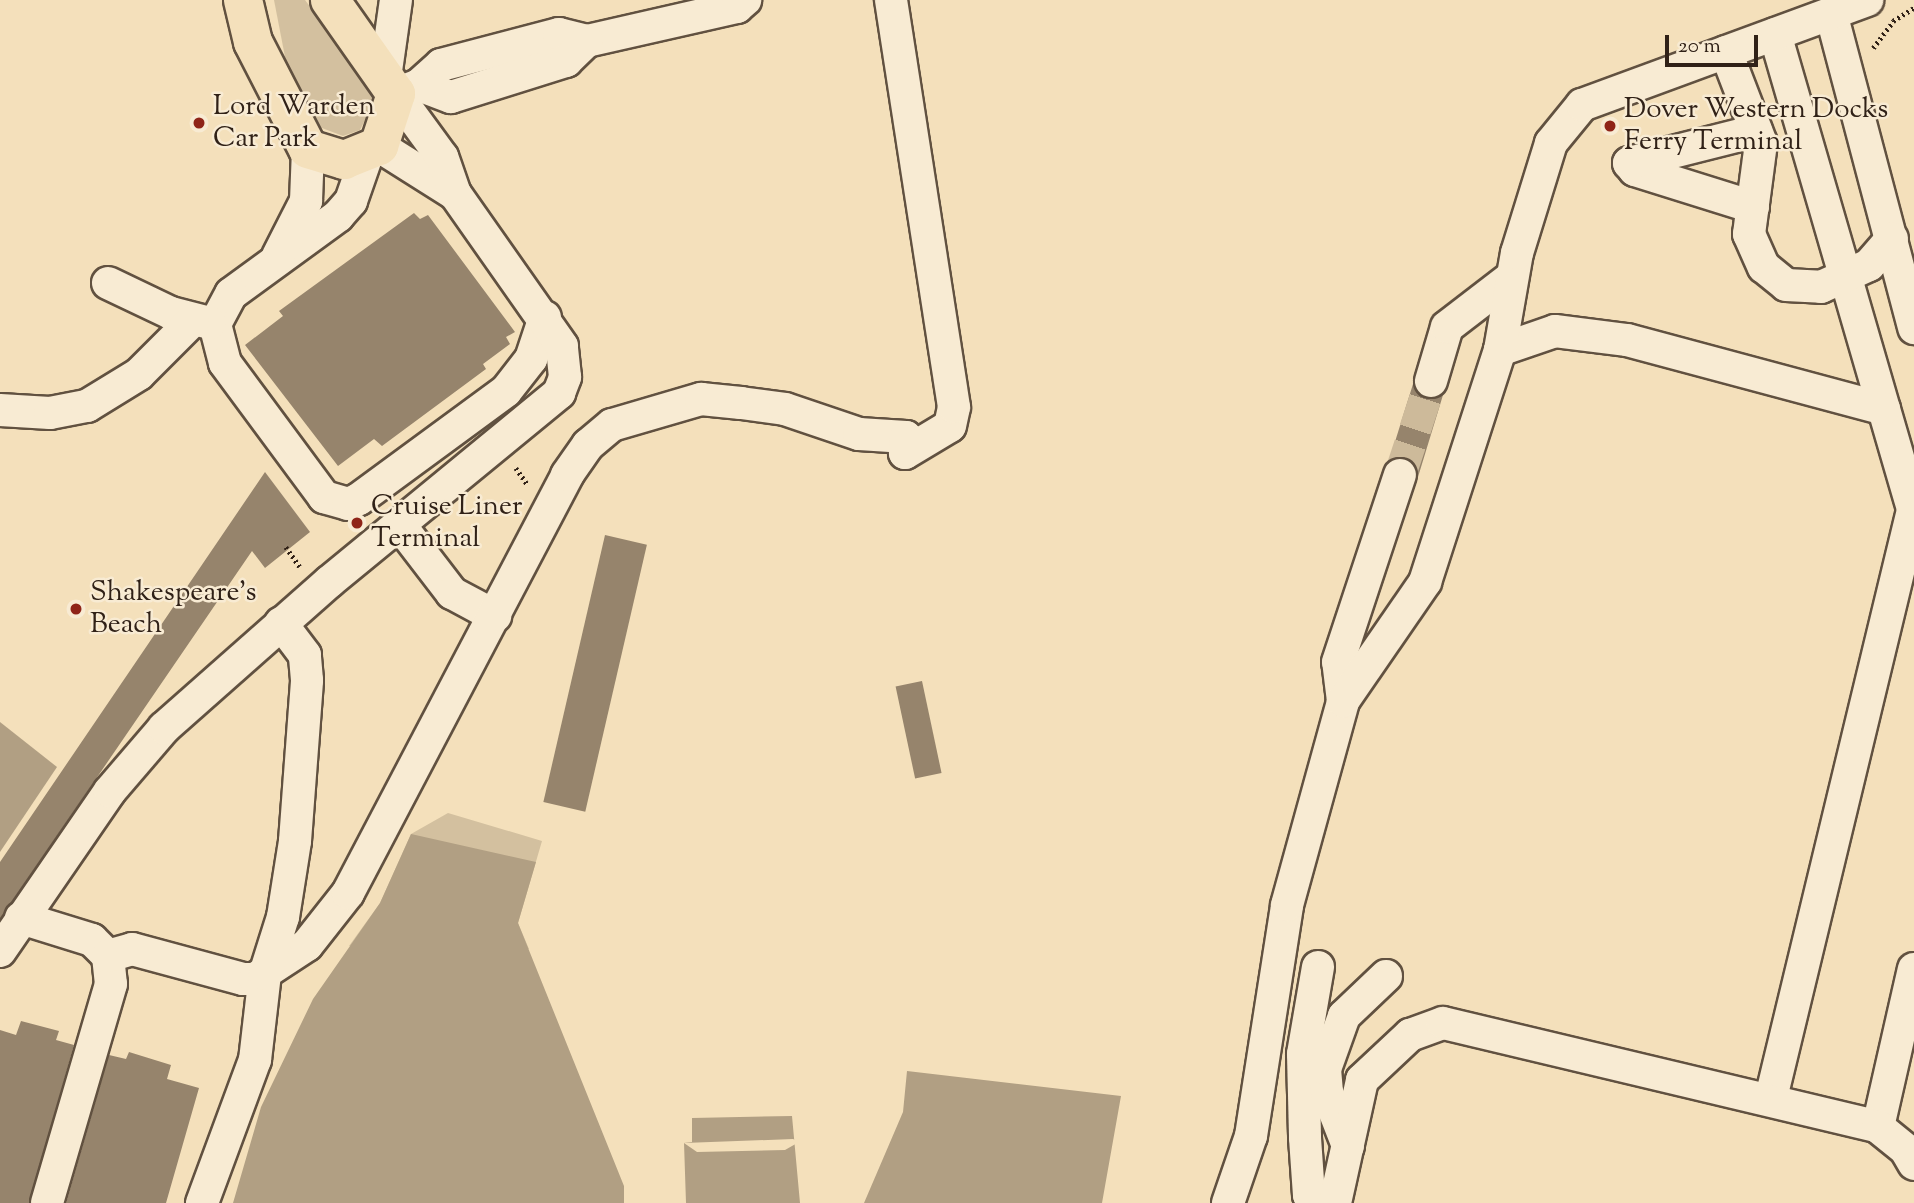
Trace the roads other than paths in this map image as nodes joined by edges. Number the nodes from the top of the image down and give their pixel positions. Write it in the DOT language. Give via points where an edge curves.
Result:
graph roads {
  1 [pos="243,0"];
  2 [pos="330,0"];
  3 [pos="396,0"];
  4 [pos="744,0"];
  5 [pos="891,0"];
  6 [pos="1867,0"];
  7 [pos="1831,13"];
  8 [pos="1774,34"];
  9 [pos="1726,52"];
  10 [pos="400,86"];
  11 [pos="1756,131"];
  12 [pos="308,149"];
  13 [pos="373,151"];
  14 [pos="455,194"];
  15 [pos="1753,207"];
  16 [pos="1892,239"];
  17 [pos="278,256"];
  18 [pos="1511,277"];
  19 [pos="1846,277"];
  20 [pos="108,283"];
  21 [pos="545,317"];
  22 [pos="204,322"];
  23 [pos="1914,328"];
  24 [pos="1500,350"];
  25 [pos="1431,381"];
  26 [pos="1884,409"];
  27 [pos="0,410"];
  28 [pos="1401,475"];
  29 [pos="1914,506"];
  30 [pos="1914,514"];
  31 [pos="399,524"];
  32 [pos="495,616"];
  33 [pos="281,623"];
  34 [pos="1343,701"];
  35 [pos="22,918"];
  36 [pos="0,951"];
  37 [pos="108,956"];
  38 [pos="1318,967"];
  39 [pos="1914,969"];
  40 [pos="265,974"];
  41 [pos="1386,976"];
  42 [pos="1771,1098"];
  43 [pos="1878,1127"];
  44 [pos="1348,1146"];
  45 [pos="1914,1164"];
  46 [pos="47,1203"];
  47 [pos="202,1203"];
  48 [pos="1228,1203"];
  49 [pos="1324,1203"];
  50 [pos="1335,1203"];
  1 -- 12 [label="highway" via="253,43"];
  2 -- 10 [label="highway"];
  3 -- 10 [label="street"];
  4 -- 10 [label="street" via="737,7 587,41 559,34 440,65"];
  5 -- 32 [label="street" via="954,407 950,426 905,453 906,437 859,434 785,409 701,399 612,425 571,469"];
  6 -- 7 [label="street"];
  7 -- 8 [label="street"];
  7 -- 16 [label="street"];
  8 -- 9 [label="street"];
  8 -- 19 [label="street"];
  9 -- 11 [label="street"];
  9 -- 18 [label="street" via="1582,105 1552,143"];
  10 -- 13 [label="highway"];
  10 -- 14 [label="street" via="442,158"];
  11 -- 15 [label="street" via="1761,143"];
  11 -- 15 [label="street" via="1629,163 1635,170"];
  12 -- 13 [label="highway" via="337,161"];
  12 -- 17 [label="street" via="306,201"];
  13 -- 14 [label="street"];
  13 -- 17 [label="street" via="345,209 312,240"];
  14 -- 21 [label="street"];
  15 -- 19 [label="street" via="1749,234 1753,253 1776,281 1801,289"];
  16 -- 19 [label="street" via="1869,265"];
  16 -- 23 [label="street"];
  17 -- 22 [label="street"];
  18 -- 24 [label="street"];
  18 -- 25 [label="street" via="1447,327"];
  19 -- 26 [label="street"];
  20 -- 22 [label="street"];
  21 -- 22 [label="street" via="531,359 506,391 348,504 324,497 225,363"];
  21 -- 31 [label="street" via="562,346 565,377 544,410"];
  22 -- 27 [label="street" via="139,374 88,406 50,413"];
  24 -- 26 [label="street" via="1555,331 1628,340"];
  24 -- 34 [label="street" via="1422,590 1370,655"];
  26 -- 30 [label="street"];
  28 -- 34 [label="street" via="1338,663"];
  29 -- 30 [label="street"];
  30 -- 42 [label="street"];
  31 -- 32 [label="street" via="452,593"];
  31 -- 33 [label="street"];
  32 -- 40 [label="street" via="348,893 307,946"];
  33 -- 35 [label="street" via="148,744"];
  33 -- 40 [label="street" via="305,655 307,680 295,841 283,917"];
  34 -- 48 [label="street" via="1287,905 1251,1136"];
  35 -- 36 [label="street"];
  35 -- 37 [label="street" via="92,940"];
  37 -- 40 [label="street" via="132,949 243,979"];
  37 -- 46 [label="street" via="111,984"];
  38 -- 49 [label="street" via="1303,1054 1305,1139 1309,1195"];
  39 -- 43 [label="street"];
  40 -- 47 [label="street" via="255,1060"];
  41 -- 44 [label="street" via="1344,1016 1325,1069 1327,1092"];
  42 -- 43 [label="street"];
  42 -- 44 [label="street" via="1443,1023 1410,1035 1362,1080"];
  43 -- 45 [label="street" via="1906,1150"];
  44 -- 50 [label="street"];
}
